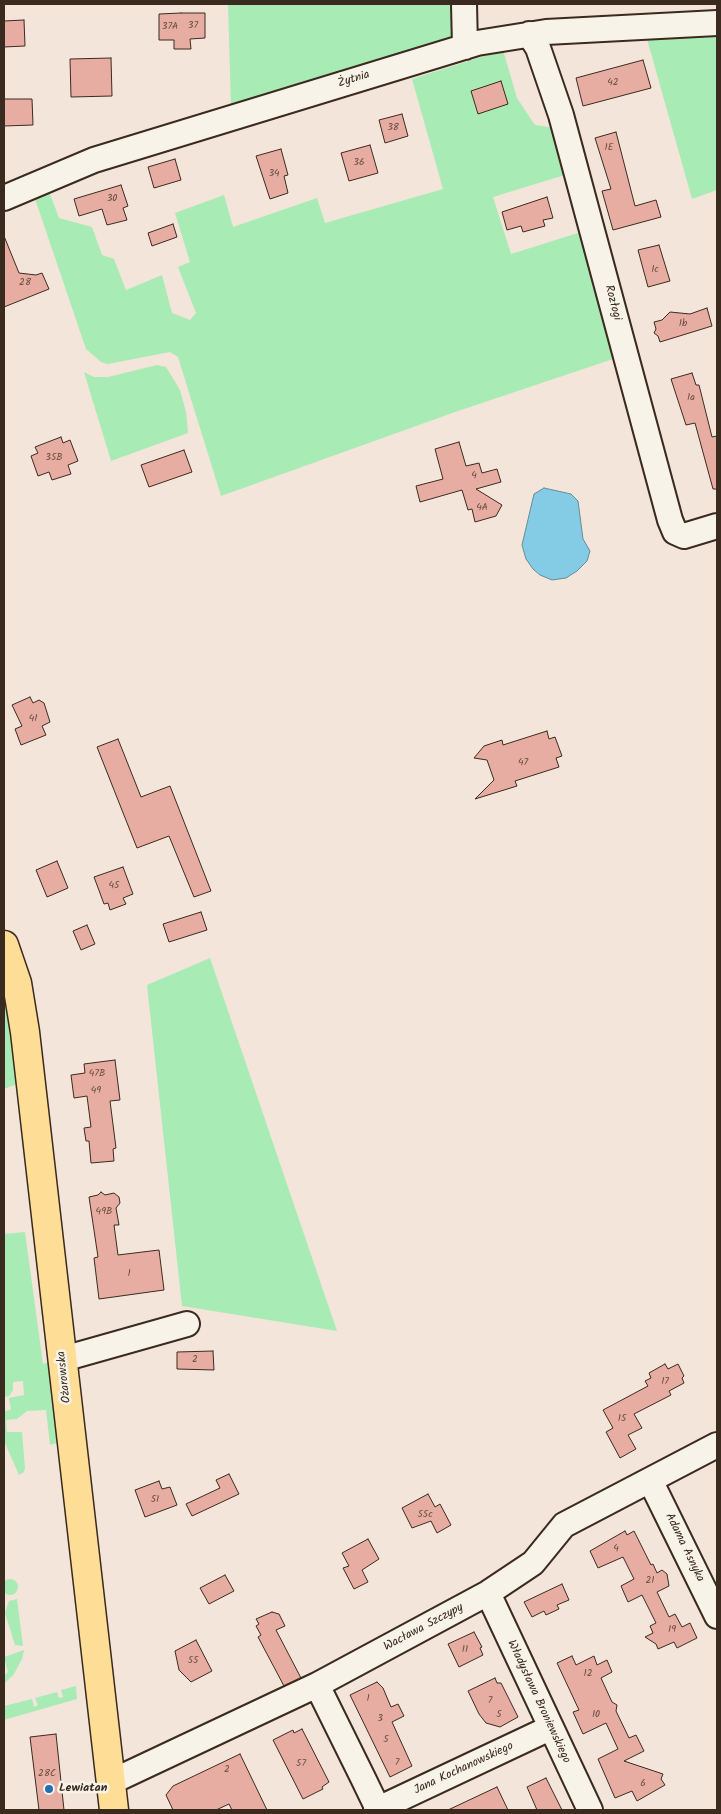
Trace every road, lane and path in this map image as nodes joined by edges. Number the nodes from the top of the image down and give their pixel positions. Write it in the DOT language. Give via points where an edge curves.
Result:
graph roads {
  1 [pos="464,4"];
  2 [pos="717,22"];
  3 [pos="529,34"];
  4 [pos="465,47"];
  5 [pos="4,198"];
  6 [pos="717,526"];
  7 [pos="4,945"];
  8 [pos="187,1324"];
  9 [pos="63,1359"];
  10 [pos="717,1445"];
  11 [pos="650,1480"];
  12 [pos="488,1593"];
  13 [pos="717,1616"];
  14 [pos="317,1685"];
  15 [pos="550,1728"];
  16 [pos="111,1782"];
  17 [pos="114,1810"];
  18 [pos="377,1810"];
  19 [pos="590,1810"];
  1 -- 4 [label="street"];
  2 -- 3 [label="street, Żytnia"];
  3 -- 4 [label="street, Żytnia"];
  3 -- 6 [label="street, Rozłogi" via="538,48 560,114 670,520 675,532 684,536"];
  4 -- 5 [label="street, Żytnia" via="94,160"];
  7 -- 9 [label="main road, Ożarowska" via="17,984 25,1032"];
  8 -- 9 [label="street"];
  9 -- 16 [label="main road, Ożarowska"];
  10 -- 11 [label="street, Wacława Szczypy"];
  11 -- 12 [label="street, Wacława Szczypy" via="564,1525 533,1563"];
  11 -- 13 [label="street, Adama Asnyka"];
  12 -- 14 [label="street, Wacława Szczypy"];
  12 -- 15 [label="street, Władysława Broniewskiego"];
  14 -- 16 [label="street, Wacława Szczypy"];
  14 -- 18 [label="street, Jana Kochanowskiego"];
  15 -- 18 [label="street, Jana Kochanowskiego"];
  15 -- 19 [label="street, Władysława Broniewskiego"];
  16 -- 17 [label="main road, Ożarowska"];
}
